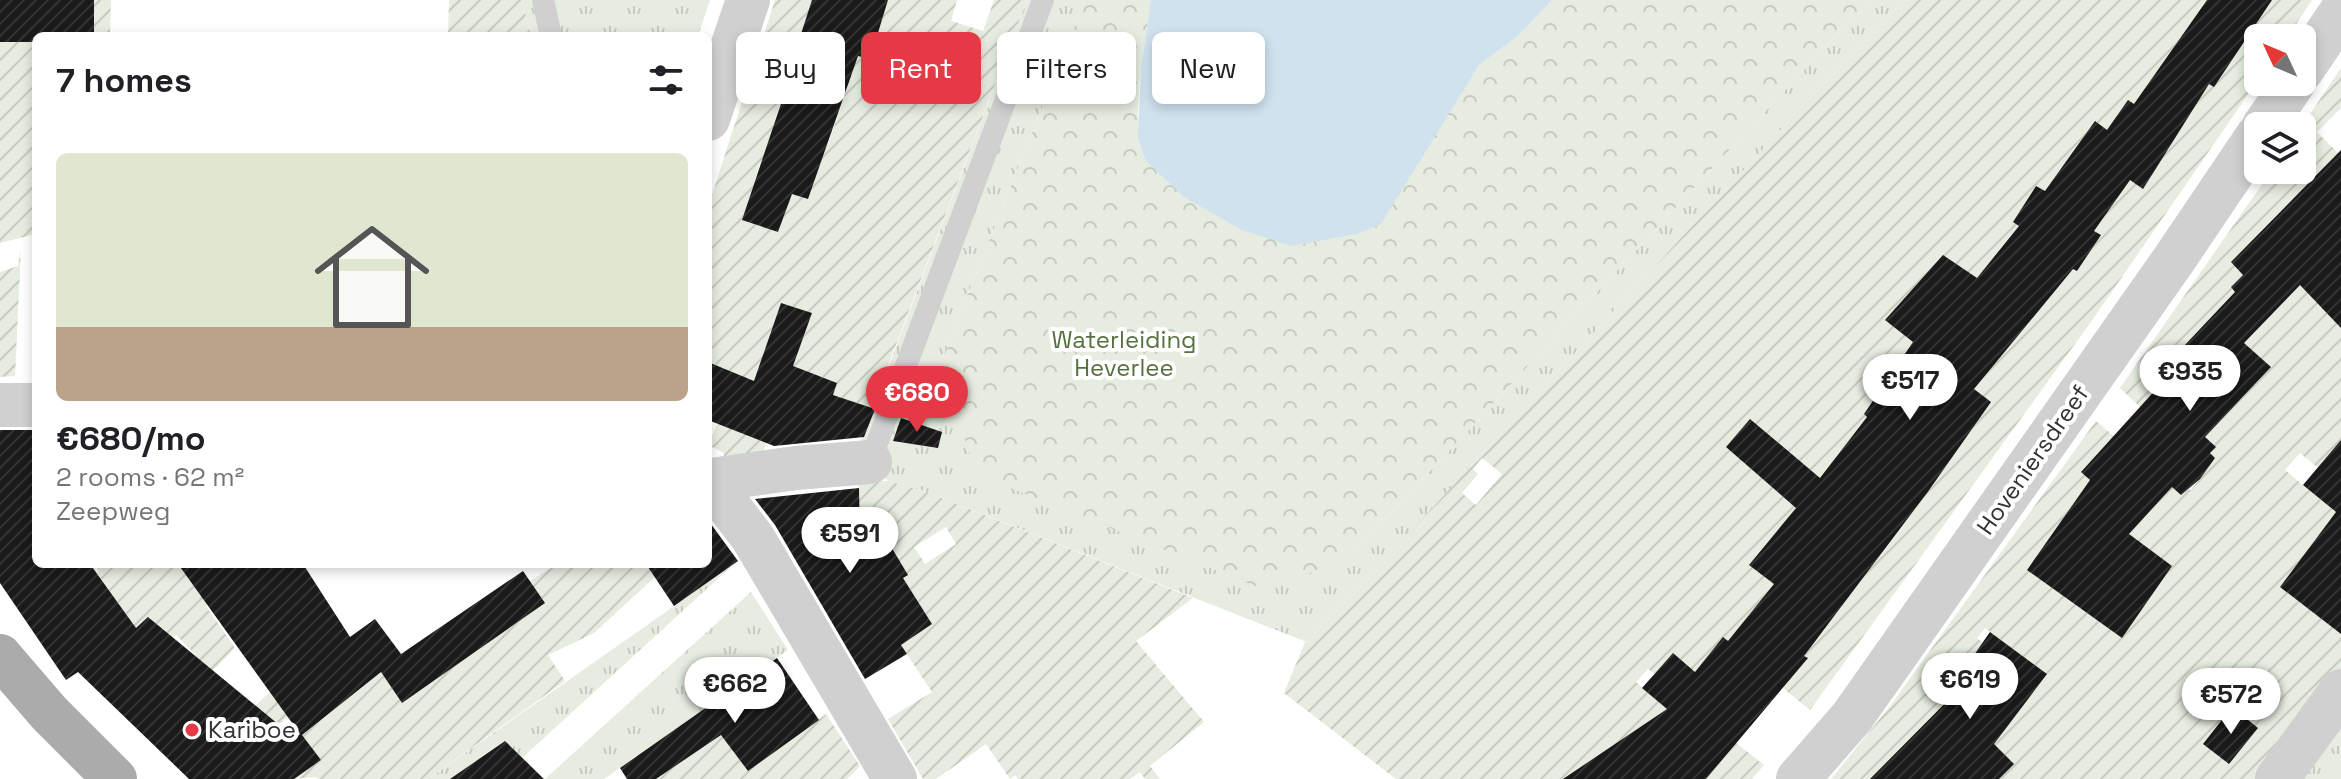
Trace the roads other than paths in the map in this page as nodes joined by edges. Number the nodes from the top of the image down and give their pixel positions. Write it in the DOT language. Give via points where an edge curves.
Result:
graph roads {
  1 [pos="543,0"];
  2 [pos="748,0"];
  3 [pos="1043,0"];
  4 [pos="2341,12"];
  5 [pos="550,32"];
  6 [pos="2316,49"];
  7 [pos="712,102"];
  8 [pos="2244,156"];
  9 [pos="0,405"];
  10 [pos="32,405"];
  11 [pos="870,462"];
  12 [pos="712,480"];
  13 [pos="712,483"];
  14 [pos="0,656"];
  15 [pos="2341,691"];
  16 [pos="115,779"];
  17 [pos="895,779"];
  18 [pos="1798,779"];
  19 [pos="2277,779"];
  1 -- 5 [label="lane"];
  2 -- 7 [label="street"];
  3 -- 11 [label="lane"];
  4 -- 6 [label="street"];
  8 -- 18 [label="street, Hoveniersdreef" via="1852,717"];
  9 -- 10 [label="street"];
  11 -- 12 [label="street"];
  13 -- 17 [label="street" via="753,538"];
  14 -- 16 [label="main road"];
  15 -- 19 [label="street"];
}
